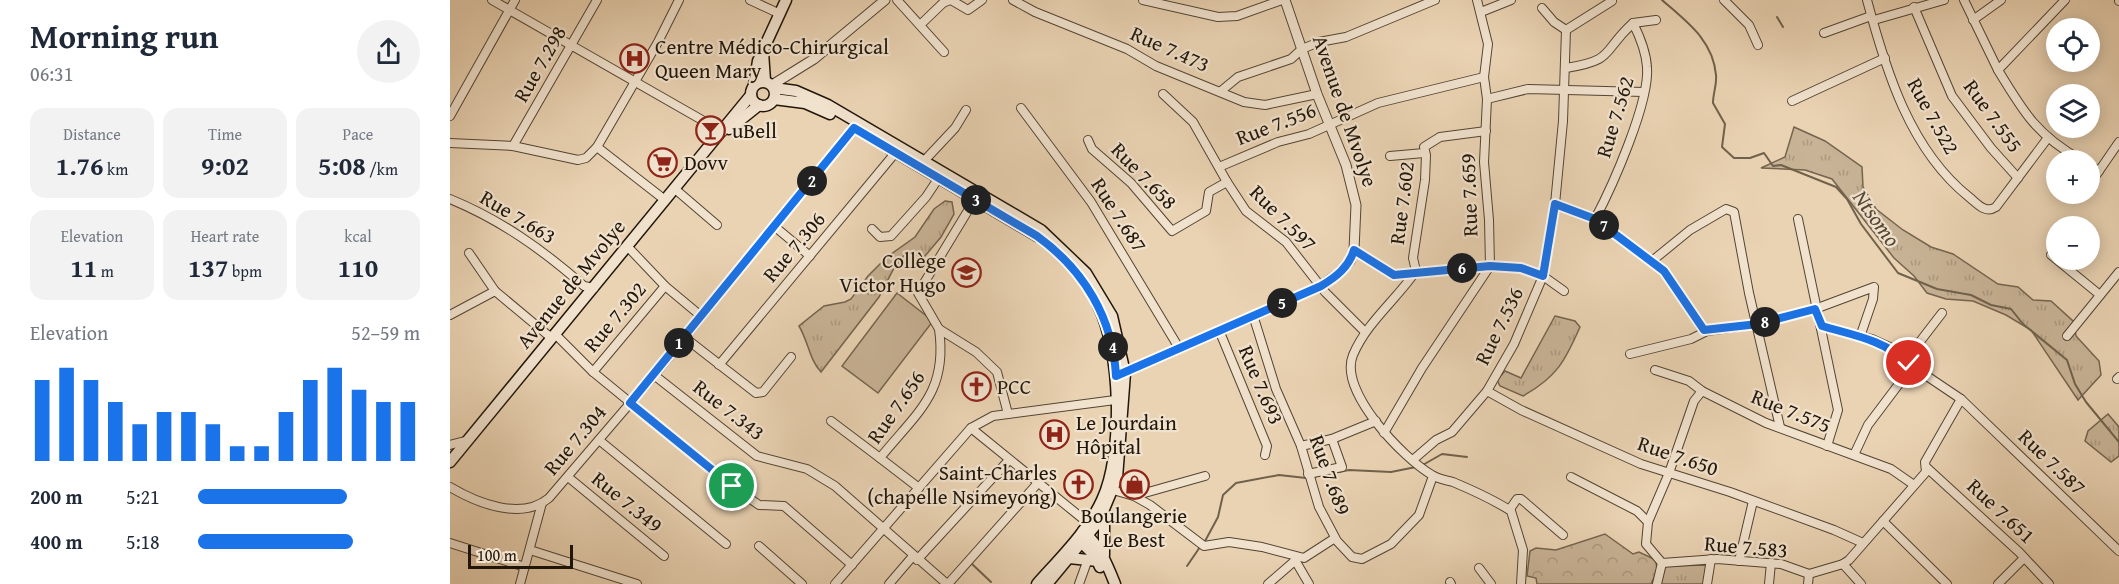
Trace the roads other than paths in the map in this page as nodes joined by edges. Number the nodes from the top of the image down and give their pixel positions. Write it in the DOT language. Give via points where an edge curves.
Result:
graph roads {
  1 [pos="492,0"];
  2 [pos="515,0"];
  3 [pos="597,0"];
  4 [pos="679,0"];
  5 [pos="750,0"];
  6 [pos="786,0"];
  7 [pos="885,0"];
  8 [pos="897,0"];
  9 [pos="951,0"];
  10 [pos="982,0"];
  11 [pos="1013,0"];
  12 [pos="1143,0"];
  13 [pos="1284,0"];
  14 [pos="1435,0"];
  15 [pos="1477,0"];
  16 [pos="1511,0"];
  17 [pos="1724,0"];
  18 [pos="1867,0"];
  19 [pos="1964,0"];
  20 [pos="2001,0"];
  21 [pos="2065,0"];
  22 [pos="1612,1"];
  23 [pos="1939,1"];
  24 [pos="1914,7"];
  25 [pos="1542,8"];
  26 [pos="509,10"];
  27 [pos="1481,12"];
  28 [pos="778,13"];
  29 [pos="1873,18"];
  30 [pos="1656,20"];
  31 [pos="1973,20"];
  32 [pos="1633,23"];
  33 [pos="920,26"];
  34 [pos="1566,30"];
  35 [pos="1824,33"];
  36 [pos="1758,45"];
  37 [pos="572,46"];
  38 [pos="763,49"];
  39 [pos="1302,49"];
  40 [pos="944,52"];
  41 [pos="1885,58"];
  42 [pos="1566,68"];
  43 [pos="1998,70"];
  44 [pos="1484,77"];
  45 [pos="635,81"];
  46 [pos="771,88"];
  47 [pos="1564,88"];
  48 [pos="752,90"];
  49 [pos="1221,91"];
  50 [pos="1644,92"];
  51 [pos="1163,94"];
  52 [pos="1317,94"];
  53 [pos="1487,99"];
  54 [pos="1792,101"];
  55 [pos="759,105"];
  56 [pos="1021,108"];
  57 [pos="966,110"];
  58 [pos="450,116"];
  59 [pos="1331,122"];
  60 [pos="854,128"];
  61 [pos="1486,131"];
  62 [pos="723,132"];
  63 [pos="2047,139"];
  64 [pos="1088,140"];
  65 [pos="450,142"];
  66 [pos="2119,142"];
  67 [pos="513,146"];
  68 [pos="597,147"];
  69 [pos="2065,150"];
  70 [pos="896,152"];
  71 [pos="1424,153"];
  72 [pos="1390,156"];
  73 [pos="924,160"];
  74 [pos="1219,167"];
  75 [pos="2100,170"];
  76 [pos="2018,178"];
  77 [pos="938,179"];
  78 [pos="1227,182"];
  79 [pos="675,189"];
  80 [pos="975,199"];
  81 [pos="450,200"];
  82 [pos="665,200"];
  83 [pos="1555,204"];
  84 [pos="1595,219"];
  85 [pos="1798,219"];
  86 [pos="717,225"];
  87 [pos="774,226"];
  88 [pos="872,229"];
  89 [pos="627,246"];
  90 [pos="1354,250"];
  91 [pos="469,253"];
  92 [pos="810,256"];
  93 [pos="1652,261"];
  94 [pos="1490,266"];
  95 [pos="2069,270"];
  96 [pos="1416,271"];
  97 [pos="2119,272"];
  98 [pos="1543,276"];
  99 [pos="665,285"];
  100 [pos="1321,286"];
  101 [pos="594,288"];
  102 [pos="495,291"];
  103 [pos="1564,291"];
  104 [pos="2100,295"];
  105 [pos="1815,309"];
  106 [pos="1942,314"];
  107 [pos="450,315"];
  108 [pos="1253,315"];
  109 [pos="701,316"];
  110 [pos="1758,324"];
  111 [pos="1822,326"];
  112 [pos="939,329"];
  113 [pos="1219,330"];
  114 [pos="1707,331"];
  115 [pos="1365,332"];
  116 [pos="556,335"];
  117 [pos="2067,336"];
  118 [pos="684,337"];
  119 [pos="1860,337"];
  120 [pos="1179,348"];
  121 [pos="1630,354"];
  122 [pos="791,357"];
  123 [pos="1909,363"];
  124 [pos="719,365"];
  125 [pos="1655,370"];
  126 [pos="593,372"];
  127 [pos="1120,374"];
  128 [pos="654,375"];
  129 [pos="1487,391"];
  130 [pos="1702,391"];
  131 [pos="1961,399"];
  132 [pos="1115,400"];
  133 [pos="630,403"];
  134 [pos="1008,414"];
  135 [pos="831,421"];
  136 [pos="1376,421"];
  137 [pos="1780,427"];
  138 [pos="971,428"];
  139 [pos="1384,433"];
  140 [pos="1332,439"];
  141 [pos="599,440"];
  142 [pos="465,441"];
  143 [pos="450,445"];
  144 [pos="1301,446"];
  145 [pos="1827,446"];
  146 [pos="1265,455"];
  147 [pos="1854,455"];
  148 [pos="880,458"];
  149 [pos="1414,459"];
  150 [pos="1009,460"];
  151 [pos="450,462"];
  152 [pos="1926,467"];
  153 [pos="1669,473"];
  154 [pos="1308,474"];
  155 [pos="1205,476"];
  156 [pos="1433,476"];
  157 [pos="568,477"];
  158 [pos="1571,477"];
  159 [pos="1037,484"];
  160 [pos="1914,485"];
  161 [pos="450,487"];
  162 [pos="919,488"];
  163 [pos="1113,490"];
  164 [pos="1134,496"];
  165 [pos="1753,501"];
  166 [pos="542,503"];
  167 [pos="1510,509"];
  168 [pos="1104,513"];
  169 [pos="1883,521"];
  170 [pos="1648,522"];
  171 [pos="884,528"];
  172 [pos="1083,534"];
  173 [pos="1563,535"];
  174 [pos="1335,538"];
  175 [pos="450,543"];
  176 [pos="1863,543"];
  177 [pos="726,544"];
  178 [pos="759,546"];
  179 [pos="530,550"];
  180 [pos="2119,551"];
  181 [pos="664,556"];
  182 [pos="915,558"];
  183 [pos="1069,558"];
  184 [pos="2025,558"];
  185 [pos="1097,559"];
  186 [pos="1296,559"];
  187 [pos="1711,559"];
  188 [pos="1739,561"];
  189 [pos="1662,563"];
  190 [pos="1771,563"];
  191 [pos="1843,564"];
  192 [pos="852,565"];
  193 [pos="525,567"];
  194 [pos="1479,568"];
  195 [pos="1809,574"];
  196 [pos="519,584"];
  197 [pos="637,584"];
  198 [pos="802,584"];
  199 [pos="835,584"];
  200 [pos="889,584"];
  201 [pos="948,584"];
  202 [pos="1037,584"];
  203 [pos="1047,584"];
  204 [pos="1080,584"];
  205 [pos="1107,584"];
  206 [pos="1115,584"];
  207 [pos="1268,584"];
  208 [pos="1309,584"];
  209 [pos="1491,584"];
  210 [pos="1521,584"];
  211 [pos="1657,584"];
  212 [pos="1707,584"];
  213 [pos="1769,584"];
  214 [pos="1808,584"];
  215 [pos="1862,584"];
  216 [pos="1947,584"];
  217 [pos="1998,584"];
  218 [pos="2049,584"];
  1 -- 26 [label="street"];
  2 -- 26 [label="street"];
  3 -- 37 [label="street, Rue 7.298"];
  4 -- 45 [label="street"];
  5 -- 28 [label="street"];
  6 -- 28 [label="main road"];
  7 -- 46 [label="street" via="814,59"];
  8 -- 33 [label="street"];
  9 -- 10 [label="street" via="968,10"];
  9 -- 33 [label="street"];
  11 -- 49 [label="street, Rue 7.473" via="1058,23 1127,49 1156,66"];
  12 -- 13 [label="street" via="1218,16 1237,16"];
  13 -- 39 [label="street, Avenue de Mvolye"];
  14 -- 39 [label="street" via="1346,37"];
  15 -- 27 [label="street, Rue 7.659"];
  16 -- 27 [label="street"];
  17 -- 36 [label="street" via="1749,25"];
  18 -- 29 [label="street, Rue 7.522"];
  19 -- 31 [label="street"];
  20 -- 31 [label="street"];
  21 -- 43 [label="street"];
  22 -- 34 [label="street"];
  23 -- 24 [label="street"];
  24 -- 29 [label="street"];
  24 -- 76 [label="street, Rue 7.555" via="1952,96"];
  25 -- 34 [label="street"];
  26 -- 37 [label="street"];
  26 -- 58 [label="street"];
  27 -- 44 [label="street, Rue 7.659" via="1488,44"];
  28 -- 38 [label="main road"];
  29 -- 35 [label="street"];
  29 -- 41 [label="street, Rue 7.522"];
  30 -- 32 [label="street"];
  31 -- 43 [label="street"];
  32 -- 42 [label="street" via="1603,58 1593,64"];
  32 -- 50 [label="street, Rue 7.562" via="1647,67"];
  33 -- 40 [label="street"];
  34 -- 42 [label="street, Rue 7.536"];
  37 -- 45 [label="street"];
  37 -- 67 [label="street, Rue 7.298"];
  38 -- 46 [label="main road"];
  38 -- 48 [label="main road"];
  39 -- 49 [label="street" via="1291,59 1238,77"];
  39 -- 52 [label="street, Avenue de Mvolye"];
  41 -- 54 [label="street"];
  41 -- 76 [label="street, Rue 7.522" via="1900,100 1923,145 1961,191 1992,210"];
  42 -- 47 [label="street, Rue 7.536"];
  43 -- 63 [label="street"];
  44 -- 53 [label="street, Rue 7.659"];
  44 -- 59 [label="street, Rue 7.556" via="1378,103"];
  45 -- 62 [label="street"];
  45 -- 68 [label="street"];
  46 -- 48 [label="main road"];
  46 -- 55 [label="main road, Avenue de Mvolye" via="769,105"];
  46 -- 60 [label="main road"];
  46 -- 73 [label="main road" via="796,91 820,101"];
  47 -- 50 [label="street"];
  47 -- 53 [label="street" via="1528,89"];
  47 -- 83 [label="street, Rue 7.536"];
  48 -- 55 [label="main road"];
  48 -- 62 [label="main road, Avenue de Mvolye"];
  49 -- 52 [label="street, Rue 7.473" via="1244,102 1265,105"];
  50 -- 84 [label="street, Rue 7.562" via="1618,169"];
  51 -- 74 [label="street, Rue 7.597" via="1193,122"];
  52 -- 59 [label="street, Avenue de Mvolye"];
  53 -- 61 [label="street, Rue 7.659"];
  55 -- 62 [label="main road, Avenue de Mvolye"];
  56 -- 120 [label="street, Rue 7.687" via="1091,202"];
  57 -- 73 [label="street" via="955,128"];
  59 -- 74 [label="street, Rue 7.556"];
  59 -- 90 [label="street, Avenue de Mvolye" via="1356,205"];
  60 -- 70 [label="main road"];
  60 -- 87 [label="street, Rue 7.304"];
  61 -- 71 [label="street, Rue 7.602" via="1440,137 1424,147"];
  61 -- 94 [label="street, Rue 7.659"];
  62 -- 79 [label="main road, Avenue de Mvolye"];
  63 -- 69 [label="street"];
  63 -- 76 [label="street, Rue 7.522"];
  64 -- 78 [label="street, Rue 7.658" via="1092,149 1131,183 1172,231 1206,211 1209,192"];
  65 -- 67 [label="street"];
  66 -- 75 [label="street"];
  67 -- 68 [label="street" via="578,160"];
  68 -- 82 [label="street"];
  70 -- 77 [label="main road"];
  70 -- 92 [label="street, Rue 7.306"];
  71 -- 72 [label="street"];
  71 -- 96 [label="street, Rue 7.602" via="1425,180 1413,258"];
  73 -- 127 [label="main road" via="1041,230 1078,263 1112,316"];
  74 -- 78 [label="street, Rue 7.597"];
  77 -- 80 [label="main road"];
  77 -- 88 [label="street" via="891,236 880,237"];
  78 -- 100 [label="street, Rue 7.597" via="1246,211 1286,242"];
  79 -- 82 [label="main road, Avenue de Mvolye"];
  79 -- 86 [label="street"];
  80 -- 112 [label="street" via="918,293"];
  80 -- 127 [label="main road" via="1047,243 1080,277 1105,320"];
  81 -- 101 [label="street, Rue 7.663" via="511,229 584,286"];
  82 -- 89 [label="main road, Avenue de Mvolye"];
  83 -- 84 [label="street"];
  83 -- 98 [label="street, Rue 7.536"];
  84 -- 93 [label="street"];
  85 -- 105 [label="street"];
  87 -- 92 [label="street"];
  87 -- 109 [label="street, Rue 7.304"];
  89 -- 99 [label="street"];
  89 -- 101 [label="main road, Avenue de Mvolye"];
  90 -- 96 [label="street" via="1394,275"];
  90 -- 100 [label="street" via="1350,261"];
  91 -- 102 [label="street"];
  92 -- 124 [label="street, Rue 7.306"];
  93 -- 110 [label="street" via="1726,209 1734,212"];
  93 -- 114 [label="street" via="1673,282"];
  94 -- 96 [label="street"];
  94 -- 98 [label="street" via="1521,268"];
  94 -- 139 [label="street, Rue 7.659"];
  95 -- 104 [label="street"];
  96 -- 115 [label="street, Rue 7.602"];
  97 -- 104 [label="street"];
  98 -- 103 [label="street"];
  98 -- 129 [label="street, Rue 7.536" via="1514,344"];
  99 -- 109 [label="street"];
  99 -- 126 [label="street, Rue 7.302"];
  100 -- 108 [label="street"];
  100 -- 115 [label="street, Rue 7.597"];
  101 -- 116 [label="main road, Avenue de Mvolye"];
  102 -- 107 [label="street"];
  102 -- 116 [label="street" via="549,336"];
  104 -- 117 [label="street"];
  105 -- 110 [label="street"];
  105 -- 111 [label="street"];
  105 -- 119 [label="street" via="1874,287"];
  106 -- 123 [label="street" via="1912,352"];
  108 -- 113 [label="street"];
  108 -- 144 [label="street, Rue 7.689" via="1276,389"];
  109 -- 118 [label="street, Rue 7.304"];
  110 -- 114 [label="street"];
  110 -- 137 [label="street"];
  111 -- 119 [label="street, Rue 7.587"];
  111 -- 145 [label="street" via="1838,410"];
  112 -- 134 [label="street" via="976,352 998,372"];
  112 -- 148 [label="street, Rue 7.656" via="942,349 937,385"];
  113 -- 120 [label="street"];
  113 -- 146 [label="street, Rue 7.693" via="1267,446"];
  114 -- 121 [label="street" via="1691,339"];
  115 -- 136 [label="street, Rue 7.602" via="1350,368 1362,401"];
  116 -- 126 [label="street"];
  116 -- 142 [label="main road, Avenue de Mvolye"];
  118 -- 124 [label="street"];
  118 -- 128 [label="street, Rue 7.304"];
  119 -- 123 [label="street, Rue 7.587" via="1892,348"];
  120 -- 127 [label="street"];
  122 -- 124 [label="street" via="763,392 756,393"];
  123 -- 131 [label="street, Rue 7.587"];
  123 -- 147 [label="street" via="1908,372 1868,425"];
  125 -- 130 [label="street, Rue 7.575" via="1689,381"];
  126 -- 133 [label="street"];
  127 -- 132 [label="main road"];
  127 -- 163 [label="main road" via="1120,463"];
  128 -- 133 [label="street, Rue 7.304"];
  128 -- 171 [label="street, Rue 7.343" via="757,456 807,469"];
  129 -- 149 [label="street, Rue 7.536" via="1452,432"];
  129 -- 153 [label="street, Rue 7.650" via="1521,410"];
  130 -- 137 [label="street, Rue 7.575"];
  130 -- 153 [label="street" via="1694,401"];
  131 -- 152 [label="street" via="1925,462"];
  131 -- 180 [label="street, Rue 7.587"];
  132 -- 134 [label="street"];
  132 -- 172 [label="main road" via="1108,484"];
  133 -- 141 [label="street, Rue 7.304"];
  133 -- 192 [label="street" via="759,505 783,506"];
  134 -- 138 [label="street" via="987,418"];
  135 -- 148 [label="street"];
  136 -- 139 [label="street, Rue 7.602"];
  136 -- 140 [label="street"];
  137 -- 145 [label="street, Rue 7.575"];
  138 -- 150 [label="street"];
  138 -- 162 [label="street"];
  139 -- 149 [label="street, Rue 7.602"];
  140 -- 144 [label="street"];
  140 -- 154 [label="street" via="1342,467"];
  141 -- 157 [label="street, Rue 7.304"];
  141 -- 177 [label="street"];
  142 -- 143 [label="street"];
  142 -- 151 [label="main road, Avenue de Mvolye"];
  144 -- 154 [label="street, Rue 7.689"];
  145 -- 147 [label="street, Rue 7.575"];
  147 -- 160 [label="street, Rue 7.575" via="1892,469"];
  148 -- 162 [label="street, Rue 7.656"];
  149 -- 156 [label="street, Rue 7.602"];
  150 -- 159 [label="street"];
  150 -- 182 [label="street"];
  152 -- 160 [label="street"];
  152 -- 184 [label="street, Rue 7.651"];
  153 -- 165 [label="street, Rue 7.650"];
  153 -- 170 [label="street"];
  154 -- 174 [label="street, Rue 7.689"];
  155 -- 164 [label="street"];
  156 -- 167 [label="street, Rue 7.602"];
  156 -- 174 [label="street, Rue 7.689" via="1419,515 1391,544 1356,560"];
  157 -- 166 [label="street, Rue 7.304"];
  157 -- 181 [label="street, Rue 7.349"];
  158 -- 170 [label="street" via="1637,511"];
  159 -- 172 [label="street"];
  159 -- 201 [label="street"];
  160 -- 169 [label="street"];
  161 -- 166 [label="street, Rue 7.304" via="505,508"];
  162 -- 171 [label="street"];
  163 -- 164 [label="street"];
  163 -- 168 [label="main road"];
  164 -- 186 [label="street" via="1204,546 1236,543 1263,547"];
  165 -- 176 [label="street, Rue 7.650"];
  165 -- 188 [label="street"];
  166 -- 179 [label="street"];
  167 -- 173 [label="street" via="1521,499"];
  167 -- 210 [label="street" via="1523,550"];
  168 -- 172 [label="main road"];
  168 -- 185 [label="main road"];
  169 -- 176 [label="street"];
  169 -- 216 [label="street"];
  170 -- 189 [label="street" via="1646,544"];
  171 -- 182 [label="street, Rue 7.343"];
  171 -- 192 [label="street"];
  172 -- 183 [label="main road"];
  172 -- 185 [label="main road"];
  172 -- 202 [label="main road"];
  174 -- 186 [label="street" via="1310,556"];
  175 -- 193 [label="street"];
  176 -- 191 [label="street"];
  178 -- 198 [label="street"];
  179 -- 193 [label="street"];
  179 -- 197 [label="street"];
  182 -- 200 [label="street"];
  182 -- 201 [label="street, Rue 7.343"];
  183 -- 185 [label="main road"];
  183 -- 203 [label="main road"];
  184 -- 217 [label="street"];
  184 -- 218 [label="street, Rue 7.651"];
  185 -- 204 [label="street"];
  185 -- 205 [label="main road"];
  185 -- 206 [label="main road"];
  186 -- 207 [label="street"];
  186 -- 208 [label="street"];
  187 -- 188 [label="street, Rue 7.583"];
  187 -- 189 [label="street, Rue 7.583"];
  187 -- 212 [label="street"];
  188 -- 190 [label="street, Rue 7.583"];
  189 -- 211 [label="street"];
  190 -- 195 [label="street, Rue 7.583"];
  190 -- 213 [label="street"];
  191 -- 195 [label="street, Rue 7.583"];
  191 -- 215 [label="street"];
  192 -- 199 [label="street"];
  193 -- 196 [label="street"];
  194 -- 209 [label="street"];
  195 -- 214 [label="street"];
}
